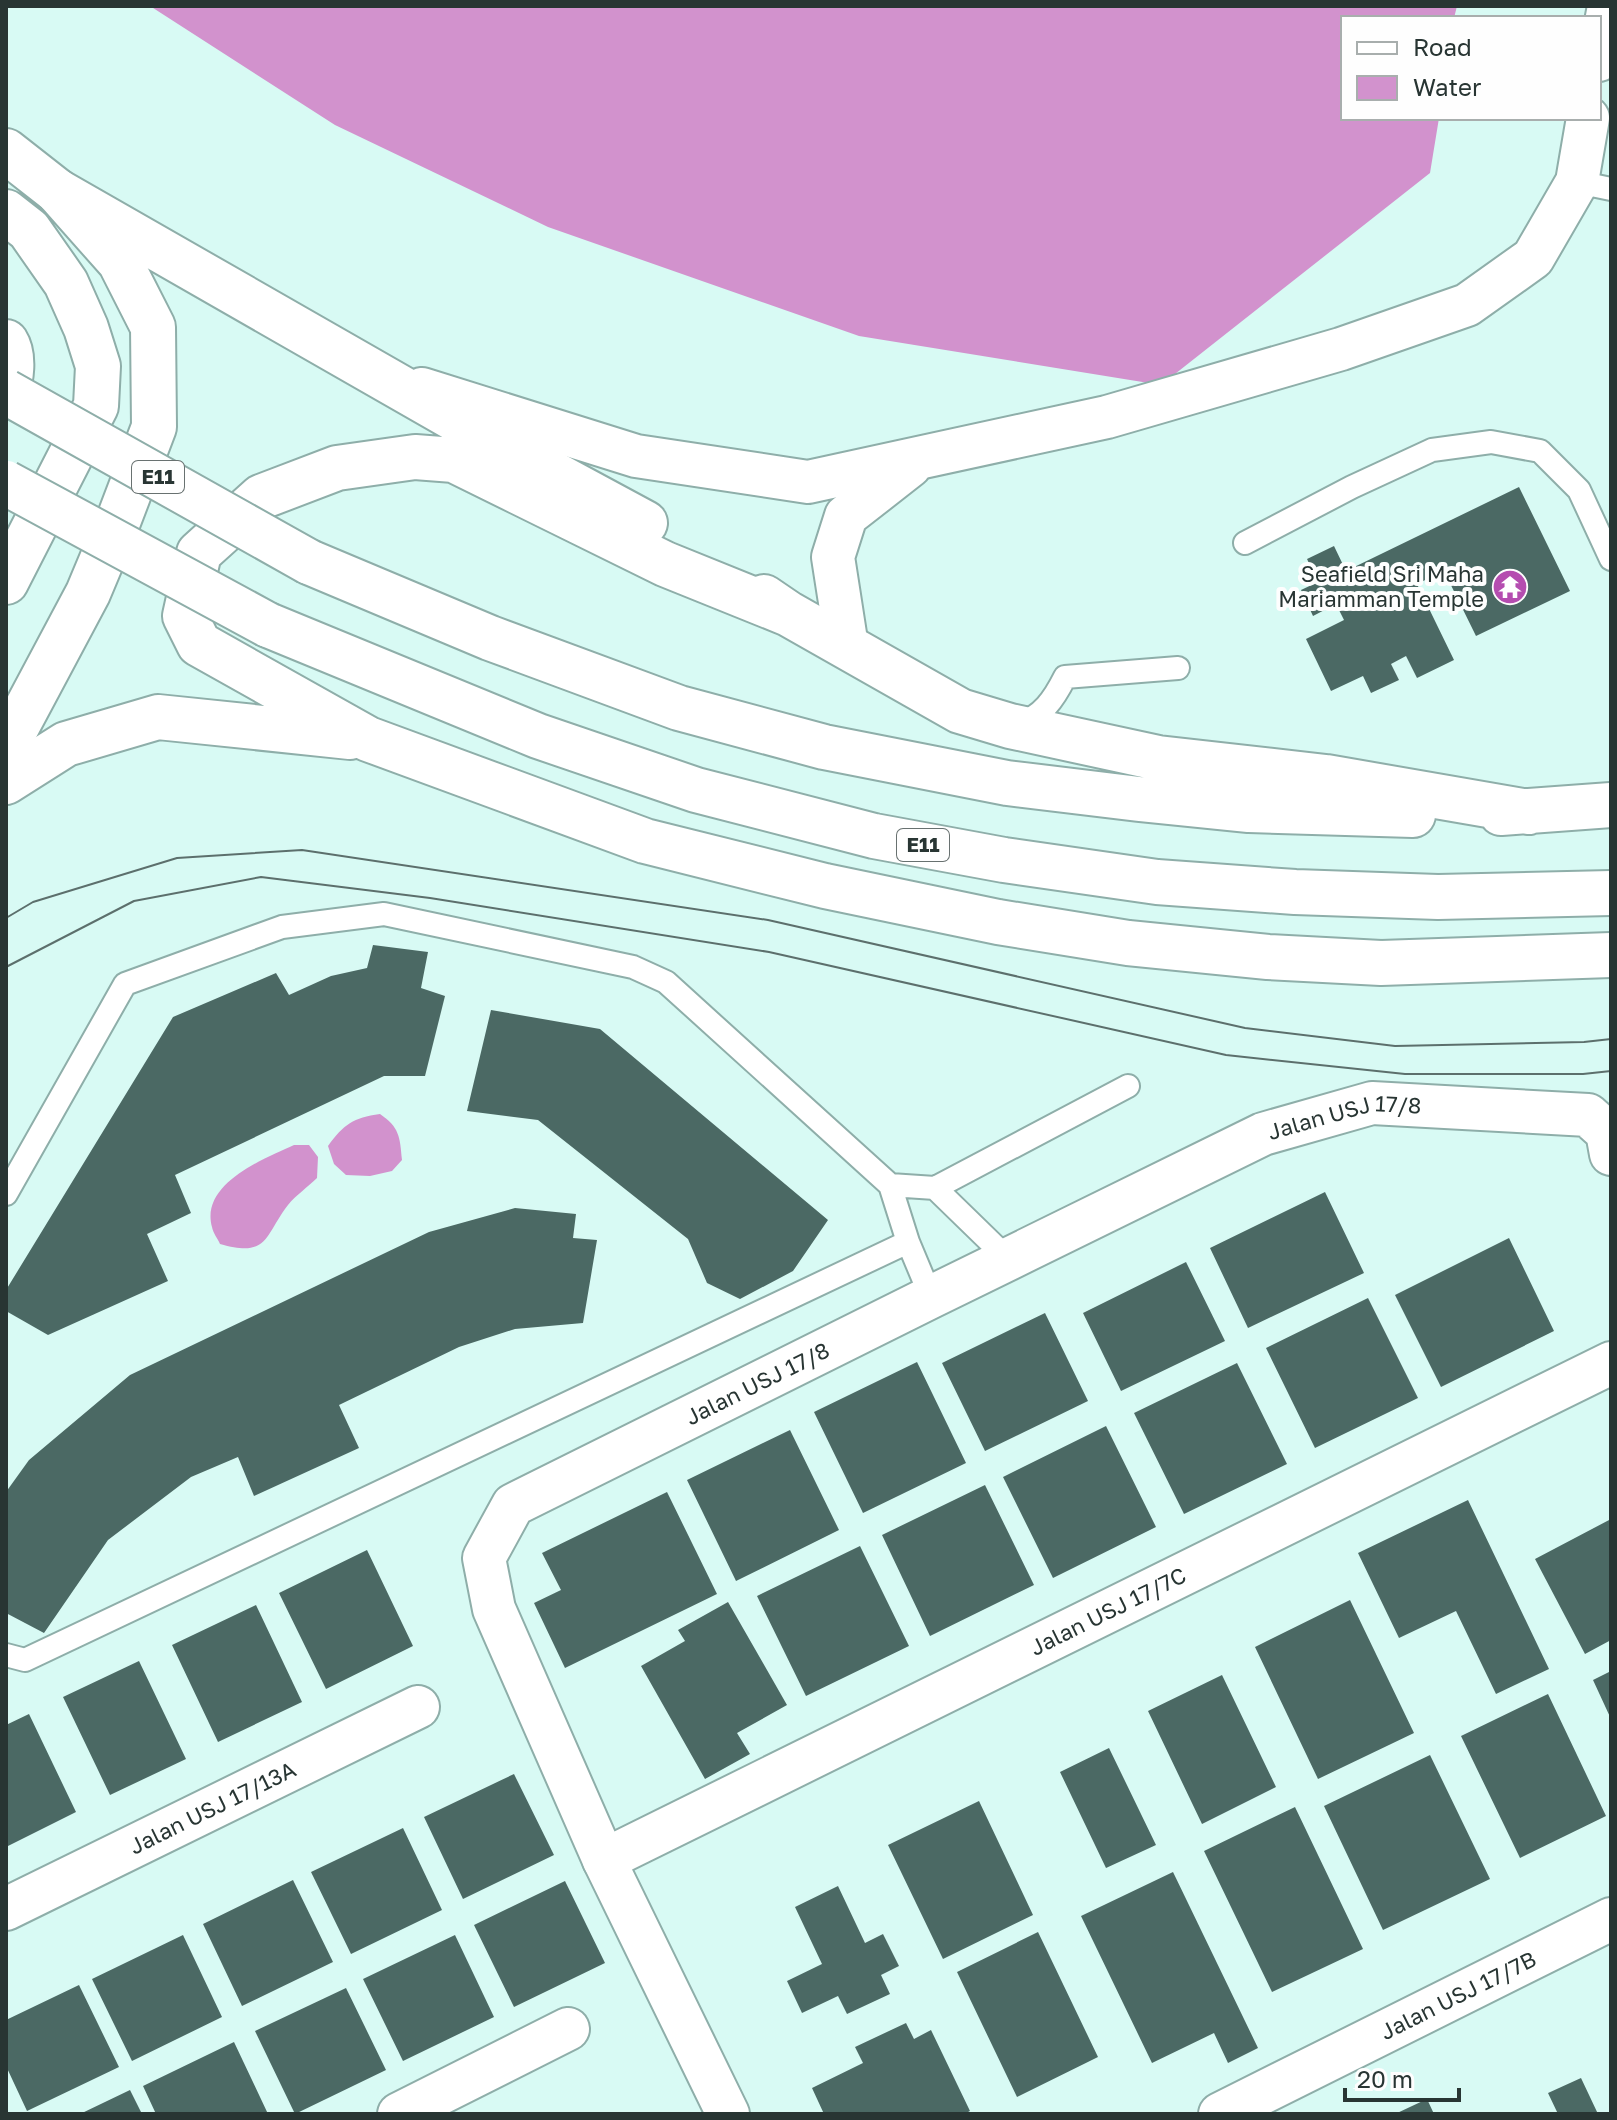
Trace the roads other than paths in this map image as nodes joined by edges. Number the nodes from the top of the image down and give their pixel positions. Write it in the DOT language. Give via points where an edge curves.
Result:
graph roads {
  1 [pos="1609,6"];
  2 [pos="1601,49"];
  3 [pos="1588,120"];
  4 [pos="6,151"];
  5 [pos="1594,186"];
  6 [pos="57,191"];
  7 [pos="18,221"];
  8 [pos="6,342"];
  9 [pos="379,376"];
  10 [pos="6,393"];
  11 [pos="921,458"];
  12 [pos="6,483"];
  13 [pos="1245,543"];
  14 [pos="1611,559"];
  15 [pos="6,582"];
  16 [pos="789,614"];
  17 [pos="847,647"];
  18 [pos="1178,668"];
  19 [pos="1054,699"];
  20 [pos="1010,726"];
  21 [pos="368,739"];
  22 [pos="1077,740"];
  23 [pos="6,747"];
  24 [pos="6,782"];
  25 [pos="1611,805"];
  26 [pos="1529,812"];
  27 [pos="1611,893"];
  28 [pos="1611,955"];
  29 [pos="1128,1086"];
  30 [pos="1611,1154"];
  31 [pos="890,1185"];
  32 [pos="935,1188"];
  33 [pos="6,1194"];
  34 [pos="908,1242"];
  35 [pos="1008,1259"];
  36 [pos="931,1297"];
  37 [pos="1611,1363"];
  38 [pos="6,1655"];
  39 [pos="418,1707"];
  40 [pos="604,1860"];
  41 [pos="6,1909"];
  42 [pos="1611,1919"];
  43 [pos="568,2029"];
  44 [pos="399,2114"];
  45 [pos="728,2114"];
  46 [pos="1220,2114"];
  1 -- 2 [label="street"];
  3 -- 5 [label="street"];
  4 -- 6 [label="main road"];
  5 -- 11 [label="street" via="1533,258 1467,305 1341,349 1107,417"];
  6 -- 9 [label="main road"];
  6 -- 23 [label="main road" via="120,262 153,327 154,427 88,593"];
  7 -- 15 [label="main road" via="66,283 98,366 96,406"];
  8 -- 10 [label="main road" via="11,380"];
  9 -- 11 [label="street" via="652,459 808,482"];
  9 -- 16 [label="main road" via="698,552"];
  10 -- 26 [label="main road, E11, bridge" via="309,562 490,638 679,708 824,747 1007,783 1249,810"];
  11 -- 17 [label="street" via="846,516 833,557"];
  12 -- 27 [label="main road, E11, bridge" via="268,625 552,741 696,790 874,836 1157,882 1438,897"];
  13 -- 14 [label="lane" via="1432,450 1491,442 1540,451 1579,490"];
  16 -- 17 [label="main road"];
  16 -- 21 [label="main road" via="665,564 454,460 415,457 337,468 261,497 199,553 185,616 199,644"];
  17 -- 20 [label="main road" via="960,711"];
  18 -- 19 [label="lane" via="1065,677"];
  19 -- 20 [label="lane" via="1034,717"];
  19 -- 22 [label="lane"];
  20 -- 22 [label="main road"];
  21 -- 24 [label="main road" via="158,717 66,744"];
  21 -- 28 [label="main road" via="645,841 998,922 1128,943 1381,963"];
  22 -- 26 [label="main road" via="1158,758 1326,777"];
  25 -- 26 [label="main road, E11"];
  29 -- 32 [label="lane"];
  30 -- 35 [label="street, Jalan USJ 17/8" via="1607,1132 1588,1115 1372,1103 1263,1134"];
  31 -- 32 [label="lane"];
  31 -- 33 [label="lane" via="666,982 633,967 384,914 282,927 125,984"];
  31 -- 34 [label="lane"];
  32 -- 35 [label="lane"];
  34 -- 36 [label="lane"];
  34 -- 38 [label="lane" via="25,1660"];
  35 -- 36 [label="street, Jalan USJ 17/8"];
  36 -- 40 [label="street, Jalan USJ 17/8" via="513,1505 484,1558 494,1609"];
  37 -- 40 [label="street, Jalan USJ 17/7C"];
  39 -- 41 [label="street, Jalan USJ 17/13A"];
  40 -- 45 [label="street, Jalan USJ 17/8"];
  42 -- 46 [label="street, Jalan USJ 17/7B"];
  43 -- 44 [label="street"];
}
